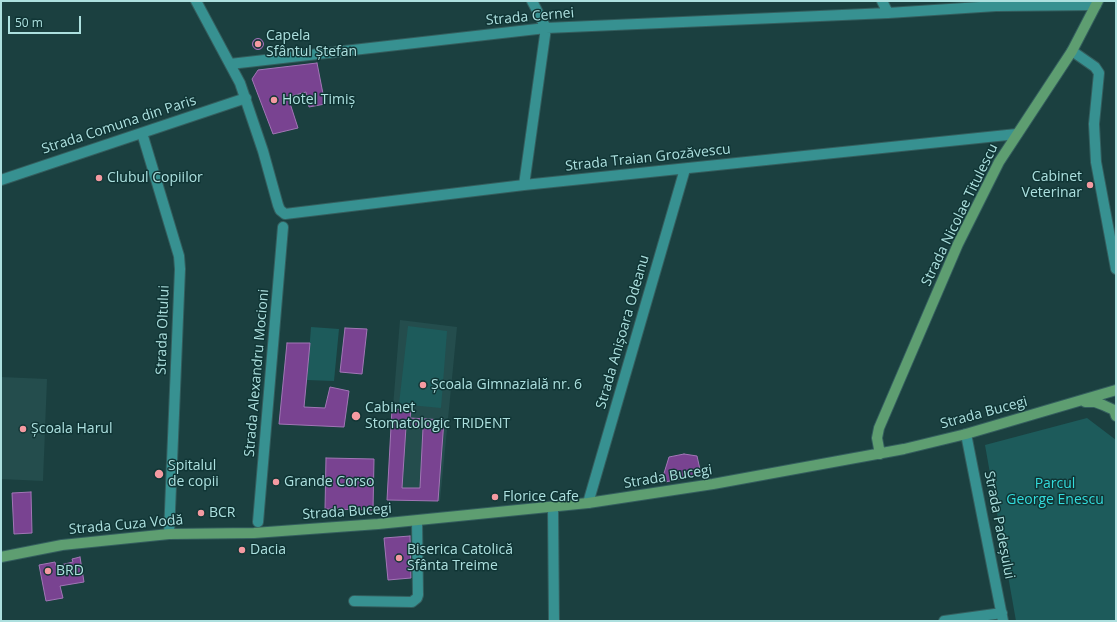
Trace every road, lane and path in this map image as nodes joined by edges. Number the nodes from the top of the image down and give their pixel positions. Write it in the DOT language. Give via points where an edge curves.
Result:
graph roads {
  1 [pos="196,1"];
  2 [pos="532,1"];
  3 [pos="882,1"];
  4 [pos="1097,3"];
  5 [pos="995,4"];
  6 [pos="888,13"];
  7 [pos="546,28"];
  8 [pos="1072,50"];
  9 [pos="230,64"];
  10 [pos="246,98"];
  11 [pos="142,133"];
  12 [pos="1017,134"];
  13 [pos="684,169"];
  14 [pos="1,180"];
  15 [pos="524,185"];
  16 [pos="283,227"];
  17 [pos="1116,269"];
  18 [pos="1116,390"];
  19 [pos="1079,401"];
  20 [pos="1115,413"];
  21 [pos="966,434"];
  22 [pos="880,454"];
  23 [pos="588,503"];
  24 [pos="553,508"];
  25 [pos="417,521"];
  26 [pos="258,522"];
  27 [pos="254,533"];
  28 [pos="169,534"];
  29 [pos="1,557"];
  30 [pos="354,601"];
  31 [pos="1002,617"];
  32 [pos="554,621"];
  33 [pos="944,621"];
  1 -- 9 [label="street"];
  2 -- 7 [label="street"];
  3 -- 6 [label="street"];
  4 -- 5 [label="street, Strada Cernei"];
  4 -- 8 [label="main road, Strada Nicolae Titulescu"];
  5 -- 6 [label="street, Strada Cernei"];
  6 -- 7 [label="street, Strada Cernei"];
  7 -- 9 [label="street, Strada Cernei"];
  7 -- 15 [label="street"];
  8 -- 12 [label="main road, Strada Nicolae Titulescu"];
  8 -- 17 [label="street" via="1099,73 1094,124 1096,162"];
  9 -- 10 [label="street"];
  10 -- 11 [label="street, Strada Comuna din Paris"];
  10 -- 15 [label="street, Strada Traian Grozăvescu" via="278,206 283,213"];
  11 -- 14 [label="street, Strada Comuna din Paris"];
  11 -- 28 [label="street, Strada Oltului" via="180,269"];
  12 -- 13 [label="street, Strada Traian Grozăvescu"];
  12 -- 22 [label="main road, Strada Nicolae Titulescu" via="999,162 958,244 879,428 877,438"];
  13 -- 15 [label="street, Strada Traian Grozăvescu"];
  13 -- 23 [label="street, Strada Anișoara Odeanu"];
  16 -- 26 [label="street, Strada Alexandru Mocioni"];
  18 -- 19 [label="main road, Strada Bucegi"];
  18 -- 20 [label="main road" via="1110,401"];
  19 -- 20 [label="main road, Strada Bucegi" via="1094,402"];
  19 -- 21 [label="main road, Strada Bucegi"];
  21 -- 22 [label="main road, Strada Bucegi"];
  21 -- 31 [label="street, Strada Padeșului"];
  22 -- 23 [label="main road, Strada Bucegi"];
  23 -- 24 [label="main road, Strada Bucegi"];
  24 -- 25 [label="main road, Strada Bucegi"];
  24 -- 32 [label="street"];
  25 -- 27 [label="main road, Strada Bucegi"];
  25 -- 30 [label="street" via="417,598 412,602"];
  27 -- 28 [label="main road, Strada Cuza Vodă"];
  28 -- 29 [label="main road, Strada Cuza Vodă" via="62,545"];
  31 -- 33 [label="street"];
}
